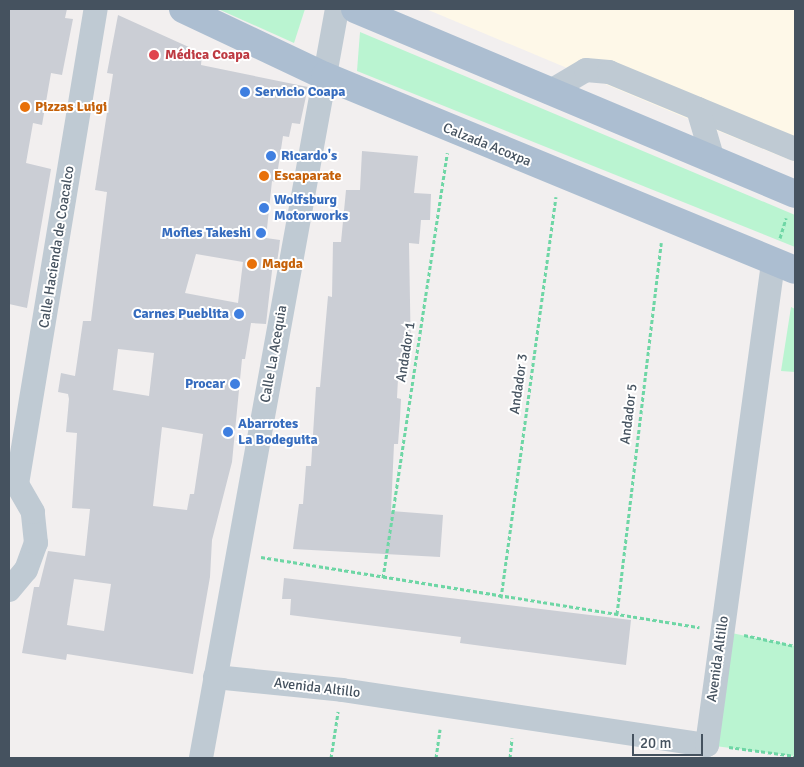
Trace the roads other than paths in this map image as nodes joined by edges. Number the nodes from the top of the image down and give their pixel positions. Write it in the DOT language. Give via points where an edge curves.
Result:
graph roads {
  1 [pos="96,9"];
  2 [pos="183,9"];
  3 [pos="337,9"];
  4 [pos="355,9"];
  5 [pos="325,76"];
  6 [pos="549,92"];
  7 [pos="698,109"];
  8 [pos="795,149"];
  9 [pos="713,160"];
  10 [pos="795,193"];
  11 [pos="784,266"];
  12 [pos="13,486"];
  13 [pos="9,590"];
  14 [pos="215,677"];
  15 [pos="200,758"];
  1 -- 12 [label="street, Calle Hacienda de Coacalco"];
  2 -- 5 [label="main road, Calzada Acoxpa"];
  3 -- 5 [label="street, Calle La Acequia"];
  4 -- 6 [label="main road"];
  5 -- 11 [label="main road, Calzada Acoxpa"];
  5 -- 14 [label="street, Calle La Acequia"];
  6 -- 7 [label="street" via="586,70 593,70 609,72"];
  6 -- 9 [label="main road"];
  7 -- 8 [label="street"];
  7 -- 9 [label="street"];
  9 -- 10 [label="main road"];
  11 -- 14 [label="street, Avenida Altillo" via="722,630 707,744 342,690"];
  12 -- 13 [label="street, Calle Hacienda de Coacalco" via="33,512 36,543 26,570"];
  14 -- 15 [label="street, Calle La Acequia"];
}
